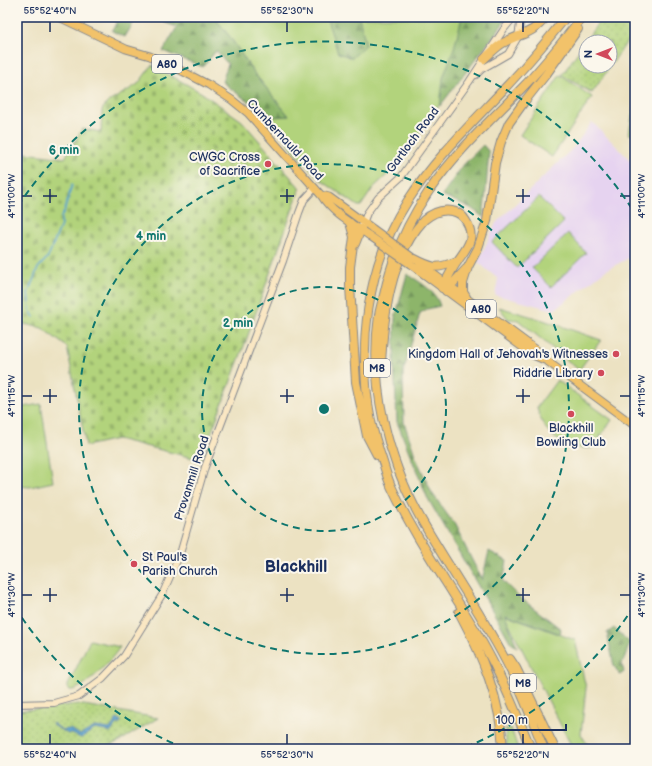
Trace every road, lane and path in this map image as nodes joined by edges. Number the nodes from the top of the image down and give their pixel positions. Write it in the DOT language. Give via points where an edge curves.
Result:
graph roads {
  1 [pos="59,17"];
  2 [pos="514,17"];
  3 [pos="521,17"];
  4 [pos="533,17"];
  5 [pos="545,17"];
  6 [pos="566,17"];
  7 [pos="582,17"];
  8 [pos="585,17"];
  9 [pos="518,37"];
  10 [pos="484,59"];
  11 [pos="469,82"];
  12 [pos="315,188"];
  13 [pos="321,195"];
  14 [pos="350,223"];
  15 [pos="362,225"];
  16 [pos="352,253"];
  17 [pos="411,261"];
  18 [pos="457,261"];
  19 [pos="468,266"];
  20 [pos="446,287"];
  21 [pos="466,297"];
  22 [pos="547,361"];
  23 [pos="379,397"];
  24 [pos="635,426"];
  25 [pos="390,483"];
  26 [pos="424,550"];
  27 [pos="483,621"];
  28 [pos="17,704"];
  29 [pos="504,749"];
  30 [pos="531,749"];
  31 [pos="544,749"];
  32 [pos="555,749"];
  1 -- 12 [label="main road, Cumbernauld Road / A80" via="126,49 150,56 184,72 232,100 248,113"];
  2 -- 10 [label="main road, Gartloch Road"];
  3 -- 9 [label="main road, Gartloch Road"];
  4 -- 5 [label="highway"];
  5 -- 9 [label="highway" via="539,26"];
  6 -- 25 [label="highway, M8" via="536,54 433,166 406,203 382,254 373,284 364,356 371,423"];
  7 -- 23 [label="highway, M8" via="524,86 445,170 427,193 407,228 393,261 379,314 376,355"];
  8 -- 19 [label="highway" via="570,43 524,102 501,142 495,163 487,221 478,248"];
  9 -- 10 [label="highway" via="503,43"];
  9 -- 11 [label="main road, Gartloch Road" via="508,54 482,69"];
  10 -- 11 [label="main road, Gartloch Road"];
  11 -- 15 [label="main road, Gartloch Road" via="401,177 378,198"];
  12 -- 13 [label="main road, Cumbernauld Road / A80"];
  12 -- 28 [label="main road, Provanmill Road" via="304,200 299,213 206,467 180,554 162,595 124,656 103,678 79,696 54,703"];
  13 -- 14 [label="main road, Cumbernauld Road / A80" via="326,203"];
  13 -- 15 [label="main road, Cumbernauld Road / A80" via="329,197"];
  14 -- 15 [label="main road, Cumbernauld Road / A80"];
  14 -- 16 [label="highway" via="354,237"];
  15 -- 16 [label="highway"];
  15 -- 17 [label="main road, Cumbernauld Road / A80, bridge"];
  16 -- 25 [label="highway" via="350,286 356,382 368,436"];
  17 -- 18 [label="highway" via="435,267 445,267"];
  17 -- 20 [label="main road, Cumbernauld Road / A80"];
  18 -- 20 [label="highway"];
  18 -- 23 [label="highway" via="470,242 468,224 456,212 445,210 434,213 419,227 406,246 392,283 382,342"];
  19 -- 20 [label="highway"];
  19 -- 21 [label="highway" via="463,283"];
  20 -- 21 [label="main road, Cumbernauld Road / A80"];
  20 -- 22 [label="main road, Cumbernauld Road / A80" via="533,355"];
  21 -- 22 [label="main road, Cumbernauld Road / A80" via="538,351"];
  22 -- 24 [label="main road, Cumbernauld Road / A80"];
  23 -- 27 [label="highway, M8" via="386,434 400,476 420,517"];
  25 -- 26 [label="highway, M8"];
  26 -- 29 [label="highway, M8" via="484,664 498,710"];
  26 -- 30 [label="highway, M8" via="464,610 486,649"];
  27 -- 31 [label="highway, M8" via="511,670"];
  27 -- 32 [label="highway, M8" via="516,668"];
}
